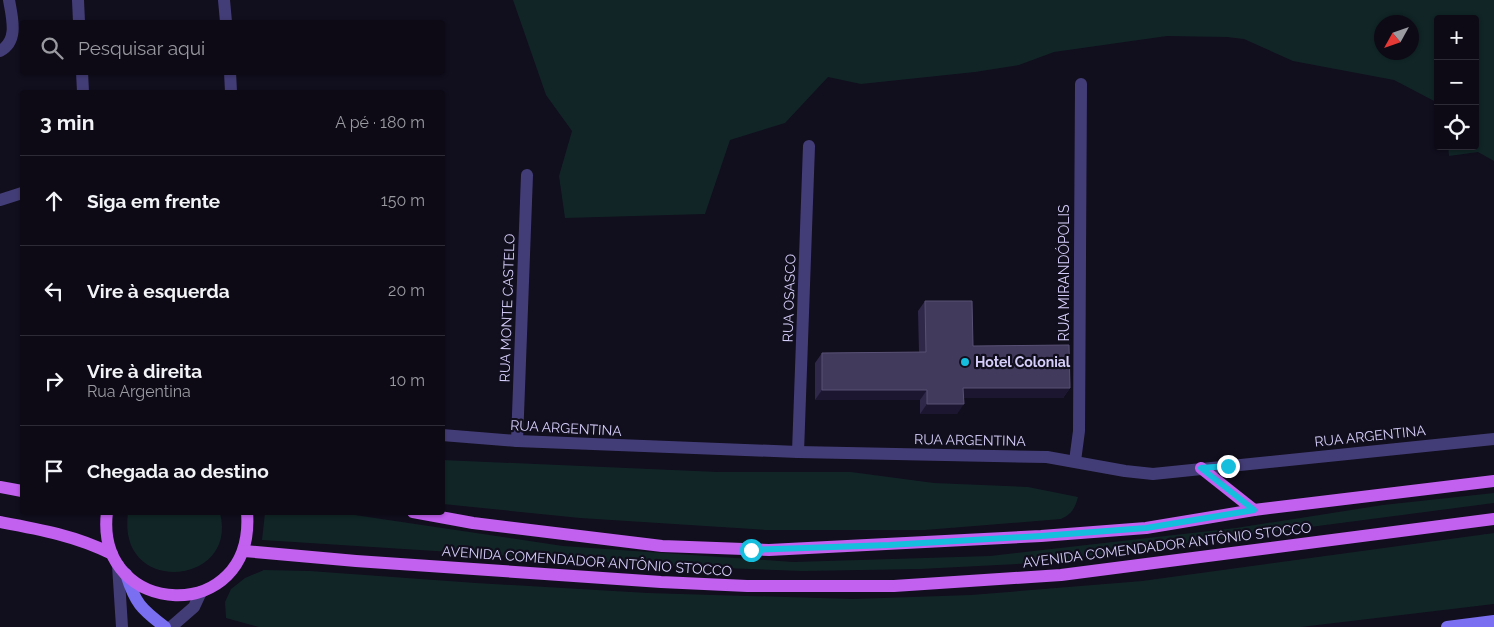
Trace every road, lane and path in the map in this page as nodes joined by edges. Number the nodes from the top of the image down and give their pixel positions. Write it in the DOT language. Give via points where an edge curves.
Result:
graph roads {
  1 [pos="10,0"];
  2 [pos="78,0"];
  3 [pos="224,0"];
  4 [pos="79,20"];
  5 [pos="226,20"];
  6 [pos="0,51"];
  7 [pos="82,75"];
  8 [pos="230,75"];
  9 [pos="1081,84"];
  10 [pos="83,90"];
  11 [pos="231,90"];
  12 [pos="809,146"];
  13 [pos="527,175"];
  14 [pos="20,194"];
  15 [pos="0,200"];
  16 [pos="445,435"];
  17 [pos="1494,439"];
  18 [pos="517,441"];
  19 [pos="798,452"];
  20 [pos="1075,462"];
  21 [pos="1201,468"];
  22 [pos="1494,481"];
  23 [pos="0,487"];
  24 [pos="20,491"];
  25 [pos="1254,510"];
  26 [pos="107,515"];
  27 [pos="247,515"];
  28 [pos="429,515"];
  29 [pos="1494,519"];
  30 [pos="0,522"];
  31 [pos="244,551"];
  32 [pos="118,564"];
  33 [pos="201,592"];
  34 [pos="1494,621"];
  35 [pos="122,627"];
  36 [pos="165,627"];
  37 [pos="171,627"];
  38 [pos="1447,627"];
  1 -- 6 [label="street" via="14,33"];
  2 -- 4 [label="street"];
  3 -- 5 [label="street"];
  7 -- 10 [label="street"];
  8 -- 11 [label="street"];
  9 -- 20 [label="street, RUA MIRANDÓPOLIS" via="1078,431"];
  12 -- 19 [label="street, RUA OSASCO"];
  13 -- 18 [label="street, RUA MONTE CASTELO"];
  14 -- 15 [label="street"];
  16 -- 18 [label="street, RUA ARGENTINA"];
  17 -- 21 [label="street, RUA ARGENTINA"];
  18 -- 19 [label="street, RUA ARGENTINA"];
  19 -- 20 [label="street, RUA ARGENTINA" via="1047,457"];
  20 -- 21 [label="street, RUA ARGENTINA" via="1153,474"];
  21 -- 25 [label="main road"];
  22 -- 25 [label="main road, AVENIDA COMENDADOR ANTÔNIO STOCCO"];
  23 -- 24 [label="main road"];
  25 -- 28 [label="main road, AVENIDA COMENDADOR ANTÔNIO STOCCO" via="1146,528 769,550 662,546"];
  26 -- 32 [label="main road" via="106,533"];
  27 -- 31 [label="main road"];
  29 -- 31 [label="main road, AVENIDA COMENDADOR ANTÔNIO STOCCO" via="1061,575 894,586 747,586 661,582"];
  30 -- 32 [label="main road" via="45,530 94,545"];
  31 -- 33 [label="main road" via="223,580"];
  32 -- 33 [label="main road" via="139,586 155,593 172,597"];
  32 -- 35 [label="street"];
  32 -- 36 [label="street" via="137,602"];
  33 -- 37 [label="street" via="194,607"];
  34 -- 38 [label="street"];
}
